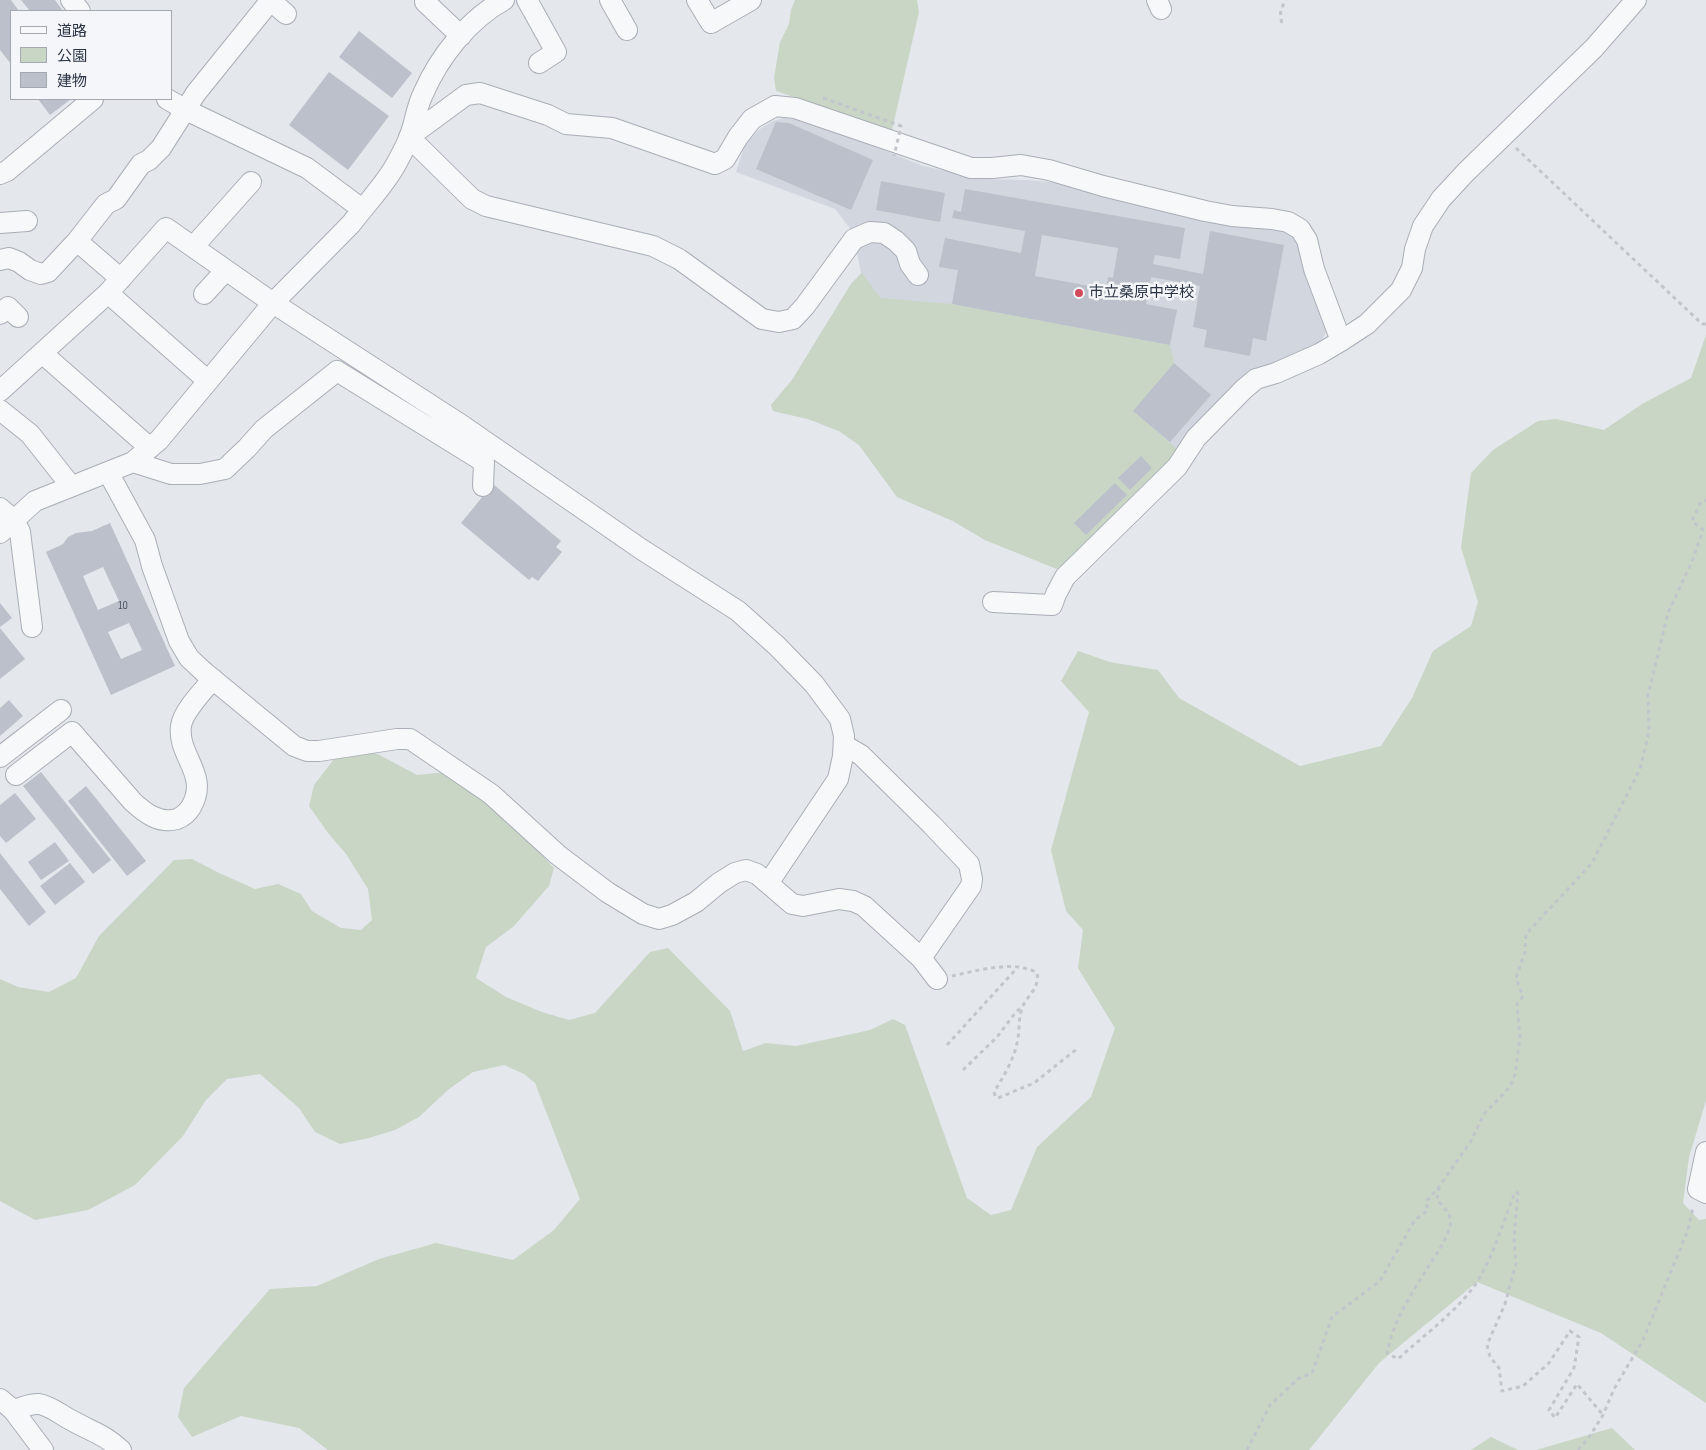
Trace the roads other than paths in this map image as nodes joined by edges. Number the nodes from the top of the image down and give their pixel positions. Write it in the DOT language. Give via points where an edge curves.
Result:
graph roads {
  1 [pos="70,0"];
  2 [pos="271,0"];
  3 [pos="504,0"];
  4 [pos="527,0"];
  5 [pos="610,0"];
  6 [pos="697,0"];
  7 [pos="750,0"];
  8 [pos="1636,0"];
  9 [pos="425,2"];
  10 [pos="79,10"];
  11 [pos="286,14"];
  12 [pos="628,30"];
  13 [pos="461,36"];
  14 [pos="539,63"];
  15 [pos="92,100"];
  16 [pos="169,100"];
  17 [pos="186,110"];
  18 [pos="409,137"];
  19 [pos="0,174"];
  20 [pos="250,182"];
  21 [pos="362,209"];
  22 [pos="27,221"];
  23 [pos="0,223"];
  24 [pos="78,241"];
  25 [pos="193,247"];
  26 [pos="0,260"];
  27 [pos="226,270"];
  28 [pos="918,275"];
  29 [pos="114,286"];
  30 [pos="204,294"];
  31 [pos="273,303"];
  32 [pos="1341,342"];
  33 [pos="42,353"];
  34 [pos="208,381"];
  35 [pos="0,391"];
  36 [pos="0,410"];
  37 [pos="150,448"];
  38 [pos="133,462"];
  39 [pos="108,472"];
  40 [pos="70,486"];
  41 [pos="483,486"];
  42 [pos="5,520"];
  43 [pos="993,602"];
  44 [pos="32,627"];
  45 [pos="213,679"];
  46 [pos="62,710"];
  47 [pos="844,745"];
  48 [pos="0,757"];
  49 [pos="16,776"];
  50 [pos="768,882"];
  51 [pos="921,958"];
  52 [pos="937,979"];
  53 [pos="1706,1152"];
  54 [pos="1702,1191"];
  55 [pos="6,1405"];
  56 [pos="43,1450"];
  57 [pos="121,1450"];
  1 -- 10 [label="street"];
  2 -- 11 [label="street"];
  2 -- 17 [label="street" via="226,69 196,93"];
  3 -- 13 [label="street"];
  4 -- 14 [label="street" via="556,52"];
  5 -- 12 [label="street"];
  6 -- 7 [label="street" via="711,23"];
  8 -- 32 [label="street" via="1594,48 1466,172 1423,226 1412,268 1401,290 1367,324"];
  9 -- 13 [label="street"];
  13 -- 18 [label="street" via="422,95"];
  15 -- 19 [label="street"];
  16 -- 17 [label="street"];
  17 -- 21 [label="street" via="307,168"];
  17 -- 24 [label="street" via="161,148 141,164 116,199 106,204"];
  18 -- 21 [label="street" via="377,194"];
  18 -- 28 [label="street" via="472,199 486,206 653,246 679,259 762,319 779,322 793,318 854,239 870,232 884,232 896,241 906,251"];
  18 -- 32 [label="street" via="466,94 480,93 566,124 612,128 715,164 725,159 752,119 775,106 795,108 971,168 1021,165 1232,216 1288,222 1300,229 1307,240 1314,269"];
  20 -- 25 [label="street"];
  21 -- 31 [label="street"];
  22 -- 23 [label="street"];
  24 -- 26 [label="street" via="48,272 40,274 9,258"];
  24 -- 29 [label="street"];
  25 -- 27 [label="street"];
  25 -- 29 [label="street" via="166,228"];
  27 -- 30 [label="street"];
  27 -- 31 [label="street"];
  29 -- 33 [label="street"];
  29 -- 34 [label="street"];
  31 -- 34 [label="street"];
  31 -- 47 [label="street" via="463,426 641,550 738,611 814,684 840,718"];
  32 -- 43 [label="street" via="1256,379 1244,389 1196,438 1177,467 1065,577 1052,605"];
  33 -- 35 [label="street"];
  33 -- 37 [label="street"];
  34 -- 37 [label="street"];
  36 -- 40 [label="street" via="30,434"];
  37 -- 38 [label="street"];
  38 -- 39 [label="street"];
  38 -- 41 [label="street" via="171,474 200,474 225,468 264,428 337,370 484,462"];
  39 -- 40 [label="street"];
  39 -- 45 [label="street" via="145,540 178,641 189,658"];
  40 -- 42 [label="street" via="35,501"];
  42 -- 44 [label="street" via="22,543"];
  45 -- 49 [label="street" via="186,713 181,727 197,786 196,799 179,818 167,821 153,818 142,810 72,732"];
  45 -- 50 [label="street" via="294,746 307,751 410,739 491,794 558,854 607,892 643,914 659,919 672,915 735,873 746,870"];
  46 -- 48 [label="street"];
  47 -- 50 [label="street" via="838,779"];
  47 -- 51 [label="street" via="861,755 969,864 971,886"];
  50 -- 51 [label="street" via="792,904 804,906 839,899 864,906"];
  51 -- 52 [label="street"];
  53 -- 54 [label="street"];
  55 -- 56 [label="street"];
  55 -- 57 [label="street" via="47,1406 96,1431"];
}
